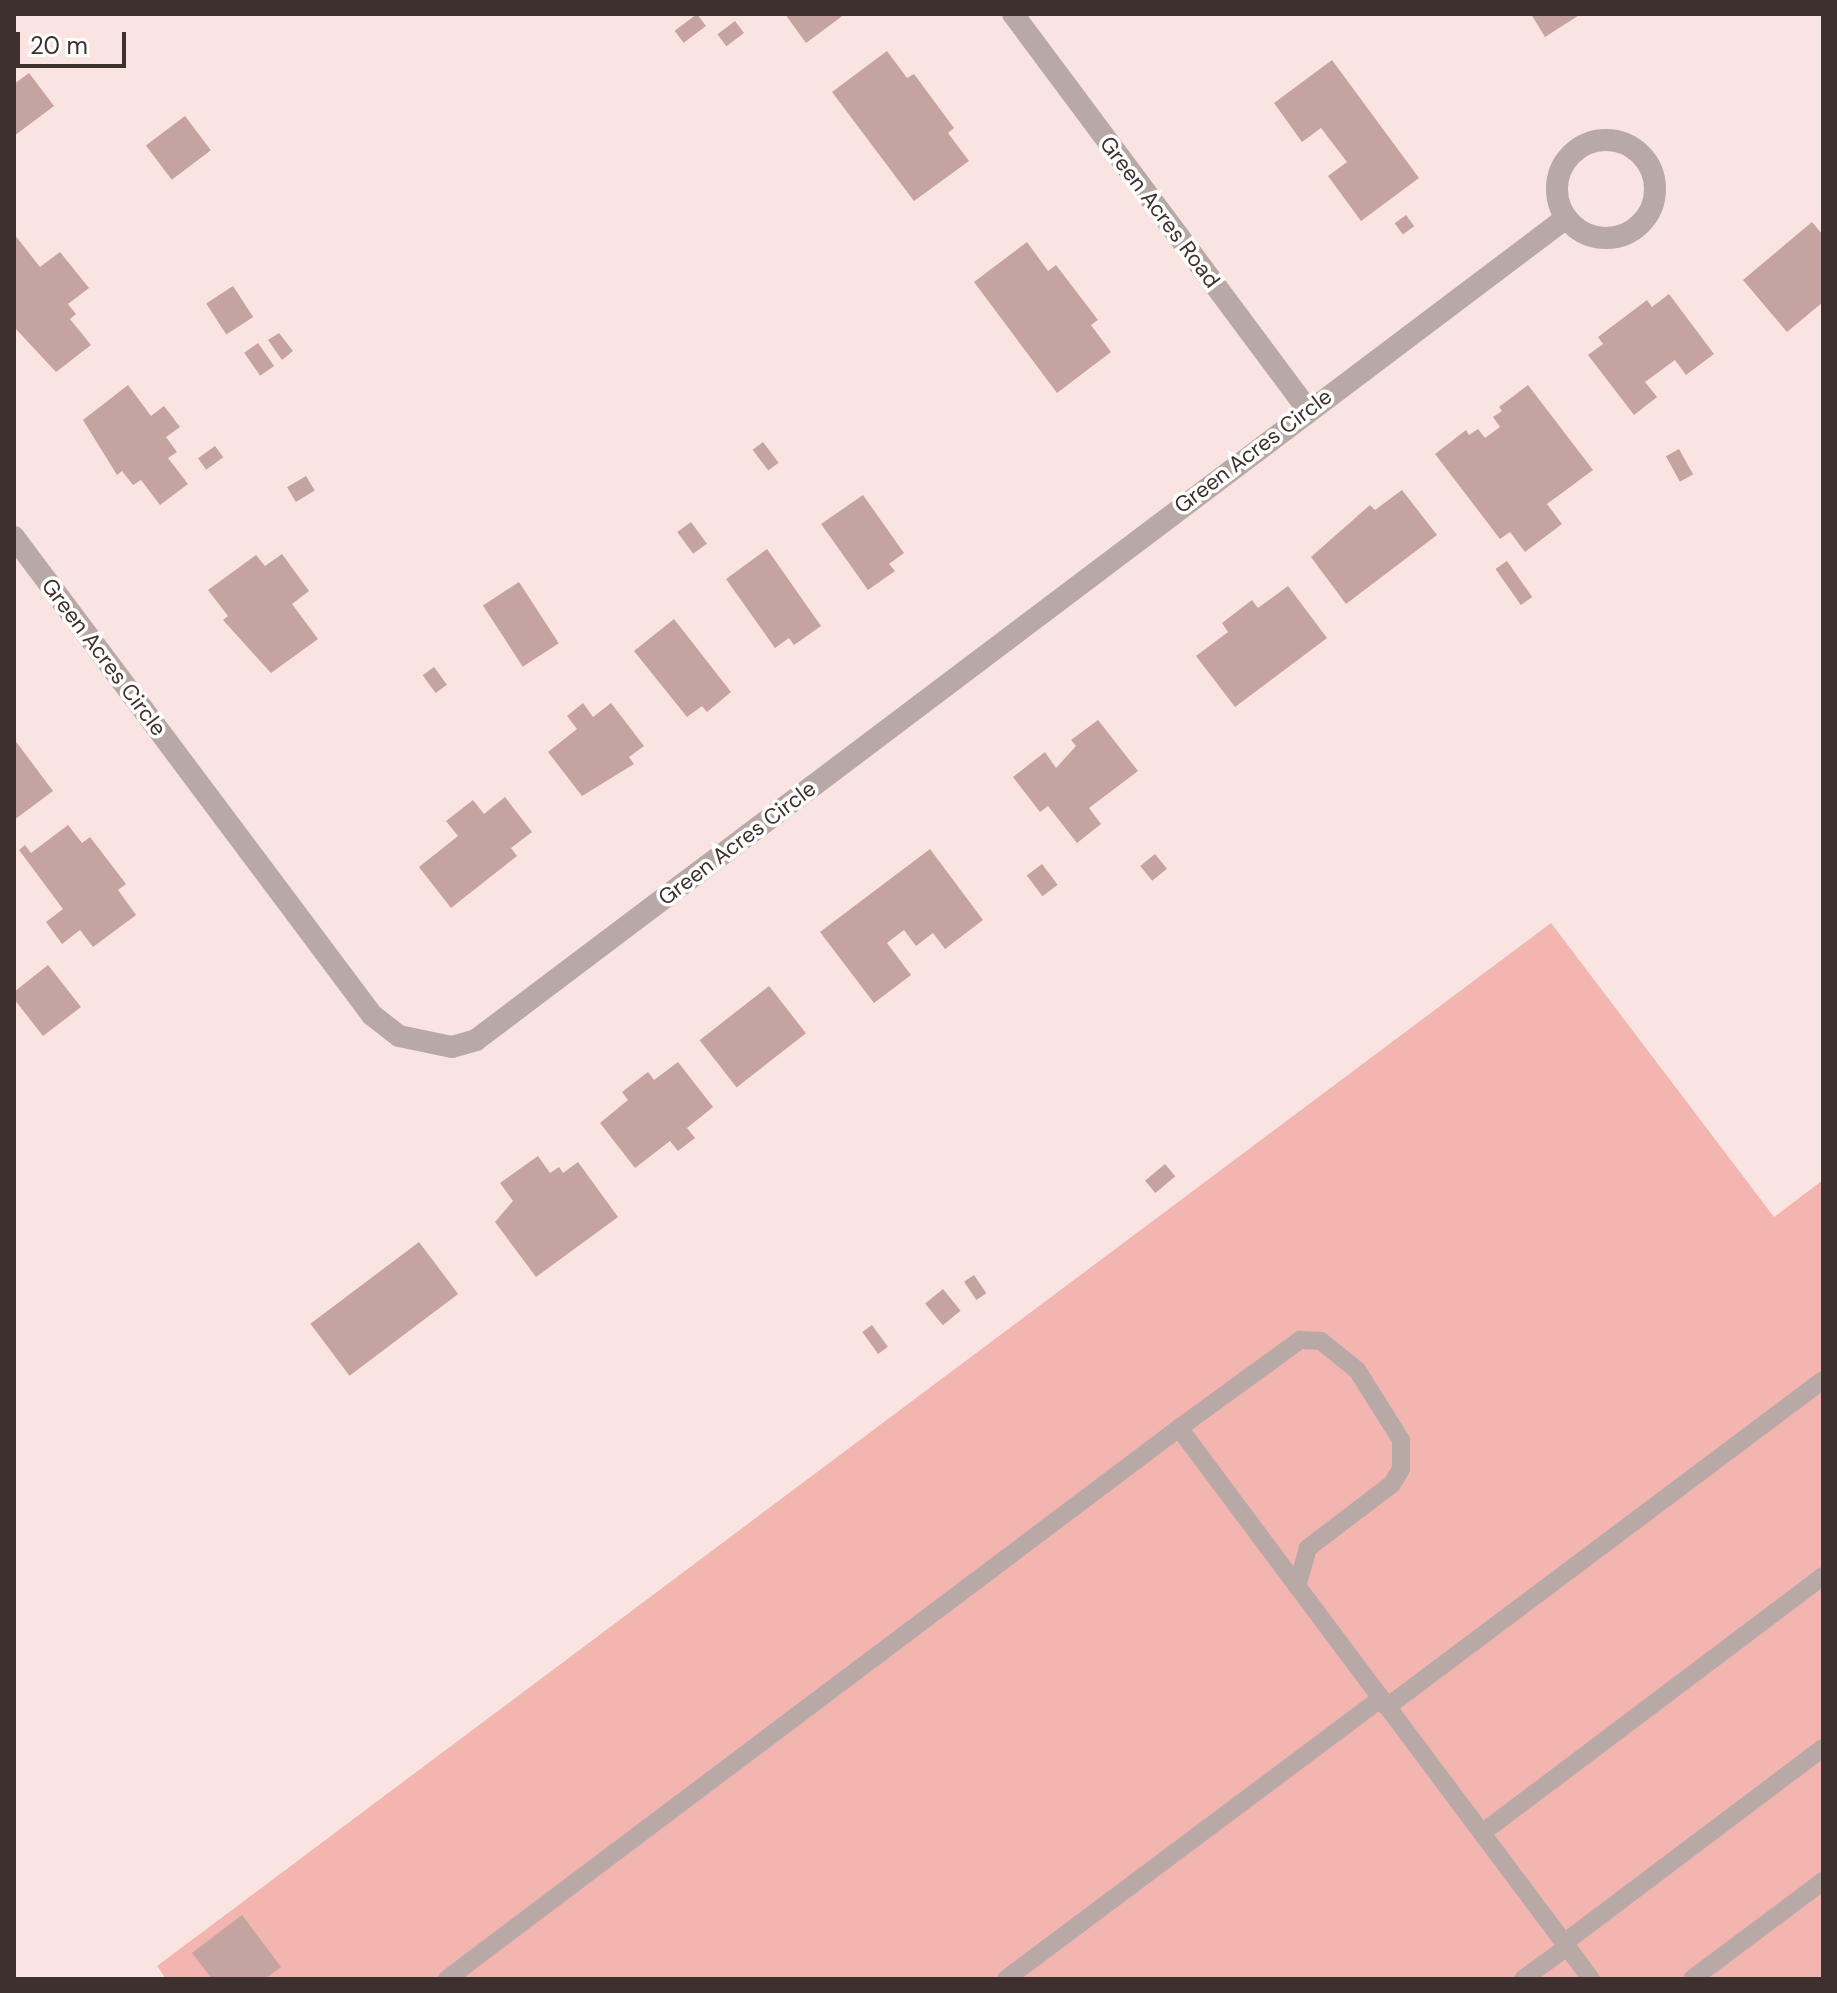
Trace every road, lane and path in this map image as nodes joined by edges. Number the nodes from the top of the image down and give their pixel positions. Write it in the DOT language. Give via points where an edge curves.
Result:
graph roads {
  1 [pos="1013,14"];
  2 [pos="1566,218"];
  3 [pos="1308,410"];
  4 [pos="14,537"];
  5 [pos="1823,1380"];
  6 [pos="1179,1428"];
  7 [pos="1823,1576"];
  8 [pos="1297,1586"];
  9 [pos="1384,1702"];
  10 [pos="1823,1748"];
  11 [pos="1482,1833"];
  12 [pos="1823,1881"];
  13 [pos="1565,1945"];
  14 [pos="447,1979"];
  15 [pos="1006,1979"];
  16 [pos="1523,1979"];
  17 [pos="1591,1979"];
  18 [pos="1692,1979"];
  1 -- 3 [label="street, Green Acres Road"];
  2 -- 2 [label="street" via="1594,237 1611,238 1635,228 1651,208 1655,191 1645,159 1633,147 1608,140 1570,154 1556,185"];
  2 -- 3 [label="street, Green Acres Circle"];
  3 -- 4 [label="street, Green Acres Circle" via="476,1040 452,1047 399,1036 372,1015"];
  5 -- 9 [label="lane"];
  6 -- 8 [label="lane"];
  6 -- 8 [label="lane" via="1300,1340 1321,1341 1357,1370 1401,1440 1401,1469 1392,1484 1308,1548"];
  6 -- 14 [label="lane"];
  7 -- 11 [label="lane"];
  8 -- 9 [label="lane"];
  9 -- 11 [label="lane"];
  9 -- 15 [label="lane"];
  10 -- 13 [label="lane"];
  11 -- 13 [label="lane"];
  12 -- 18 [label="lane"];
  13 -- 16 [label="lane"];
  13 -- 17 [label="lane"];
}
